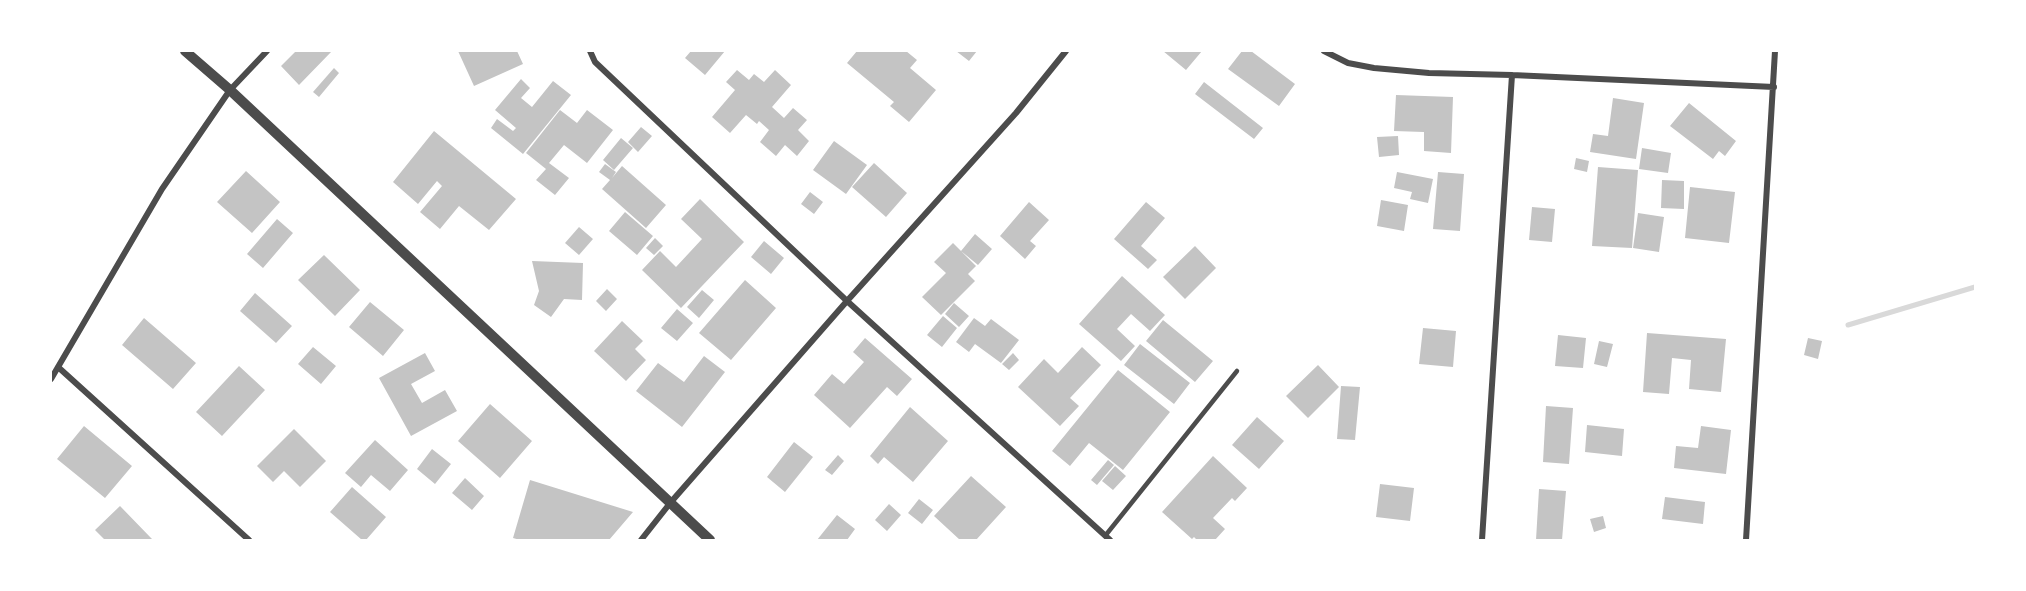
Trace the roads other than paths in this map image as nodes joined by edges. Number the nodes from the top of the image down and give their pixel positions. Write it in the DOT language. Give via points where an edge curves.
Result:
graph roads {
  1 [pos="185,51"];
  2 [pos="267,51"];
  3 [pos="590,51"];
  4 [pos="1066,51"];
  5 [pos="1324,51"];
  6 [pos="1775,51"];
  7 [pos="1512,75"];
  8 [pos="1774,87"];
  9 [pos="230,90"];
  10 [pos="847,301"];
  11 [pos="58,367"];
  12 [pos="1237,371"];
  13 [pos="51,379"];
  14 [pos="671,502"];
  15 [pos="1108,538"];
  16 [pos="249,540"];
  17 [pos="641,540"];
  18 [pos="710,540"];
  19 [pos="1482,540"];
  20 [pos="1746,540"];
  1 -- 9 [label="street"];
  2 -- 9 [label="street"];
  3 -- 10 [label="street" via="595,62"];
  4 -- 10 [label="street" via="1016,113"];
  5 -- 7 [label="street" via="1348,63 1374,68"];
  6 -- 8 [label="street"];
  7 -- 8 [label="street"];
  7 -- 19 [label="street"];
  8 -- 20 [label="street"];
  9 -- 11 [label="street" via="162,189"];
  9 -- 14 [label="street"];
  10 -- 14 [label="street"];
  10 -- 15 [label="street"];
  11 -- 13 [label="street"];
  11 -- 16 [label="street"];
  12 -- 15 [label="lane"];
  14 -- 17 [label="street"];
  14 -- 18 [label="street"];
}
